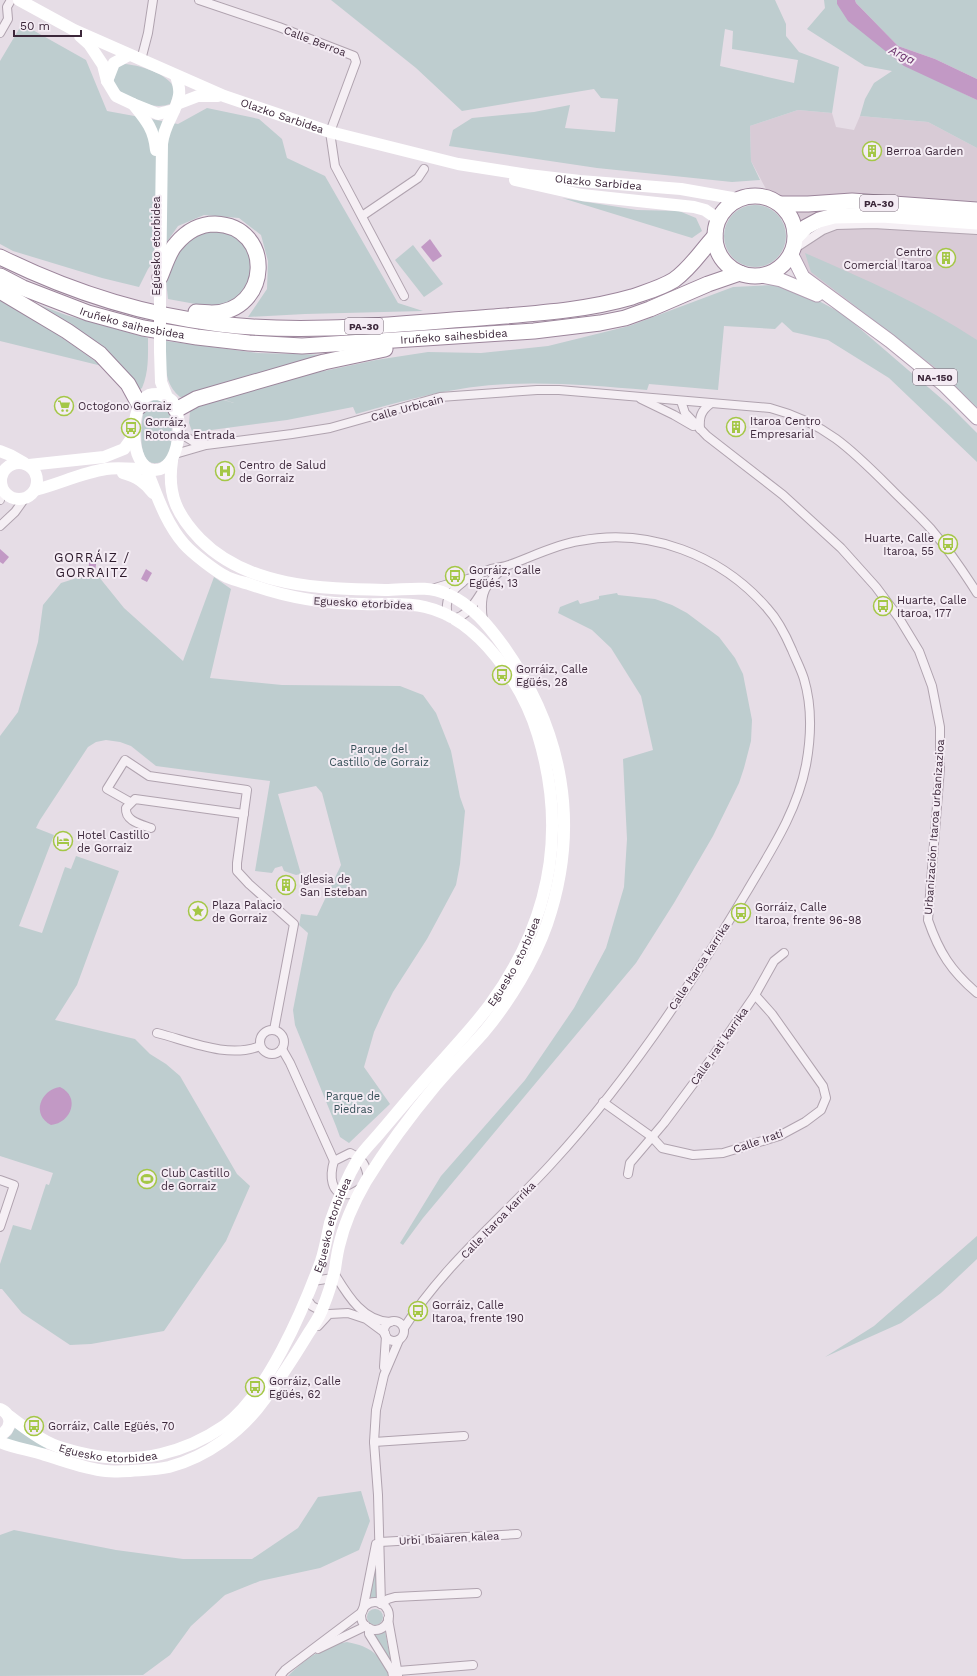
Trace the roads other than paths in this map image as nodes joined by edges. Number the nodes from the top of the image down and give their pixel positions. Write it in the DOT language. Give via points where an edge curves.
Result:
graph roads {
  1 [pos="19,0"];
  2 [pos="153,0"];
  3 [pos="199,0"];
  4 [pos="6,4"];
  5 [pos="74,30"];
  6 [pos="0,33"];
  7 [pos="129,55"];
  8 [pos="141,60"];
  9 [pos="176,76"];
  10 [pos="107,81"];
  11 [pos="224,96"];
  12 [pos="133,104"];
  13 [pos="175,107"];
  14 [pos="330,132"];
  15 [pos="458,164"];
  16 [pos="424,169"];
  17 [pos="738,199"];
  18 [pos="781,204"];
  19 [pos="977,210"];
  20 [pos="362,216"];
  21 [pos="718,219"];
  22 [pos="977,222"];
  23 [pos="977,230"];
  24 [pos="715,236"];
  25 [pos="793,246"];
  26 [pos="3,259"];
  27 [pos="740,274"];
  28 [pos="0,276"];
  29 [pos="762,276"];
  30 [pos="160,277"];
  31 [pos="0,291"];
  32 [pos="158,292"];
  33 [pos="404,296"];
  34 [pos="837,302"];
  35 [pos="534,331"];
  36 [pos="158,351"];
  37 [pos="149,395"];
  38 [pos="633,396"];
  39 [pos="167,397"];
  40 [pos="681,401"];
  41 [pos="710,404"];
  42 [pos="140,406"];
  43 [pos="176,410"];
  44 [pos="977,418"];
  45 [pos="700,429"];
  46 [pos="178,432"];
  47 [pos="134,435"];
  48 [pos="206,445"];
  49 [pos="0,451"];
  50 [pos="174,458"];
  51 [pos="26,464"];
  52 [pos="146,468"];
  53 [pos="106,469"];
  54 [pos="1,487"];
  55 [pos="35,490"];
  56 [pos="25,498"];
  57 [pos="159,501"];
  58 [pos="0,526"];
  59 [pos="506,566"];
  60 [pos="468,578"];
  61 [pos="430,589"];
  62 [pos="484,589"];
  63 [pos="977,593"];
  64 [pos="449,595"];
  65 [pos="470,608"];
  66 [pos="450,617"];
  67 [pos="483,622"];
  68 [pos="130,802"];
  69 [pos="244,814"];
  70 [pos="151,828"];
  71 [pos="784,953"];
  72 [pos="977,993"];
  73 [pos="755,995"];
  74 [pos="274,1030"];
  75 [pos="157,1033"];
  76 [pos="260,1046"];
  77 [pos="282,1049"];
  78 [pos="603,1102"];
  79 [pos="652,1137"];
  80 [pos="359,1157"];
  81 [pos="334,1161"];
  82 [pos="628,1174"];
  83 [pos="0,1180"];
  84 [pos="365,1183"];
  85 [pos="342,1193"];
  86 [pos="2,1211"];
  87 [pos="0,1227"];
  88 [pos="334,1276"];
  89 [pos="313,1281"];
  90 [pos="306,1298"];
  91 [pos="325,1313"];
  92 [pos="390,1322"];
  93 [pos="404,1328"];
  94 [pos="385,1334"];
  95 [pos="398,1340"];
  96 [pos="384,1375"];
  97 [pos="4,1413"];
  98 [pos="0,1436"];
  99 [pos="464,1436"];
  100 [pos="0,1442"];
  101 [pos="374,1442"];
  102 [pos="379,1524"];
  103 [pos="517,1534"];
  104 [pos="380,1542"];
  105 [pos="477,1593"];
  106 [pos="381,1604"];
  107 [pos="362,1611"];
  108 [pos="388,1620"];
  109 [pos="367,1628"];
  110 [pos="473,1665"];
  111 [pos="283,1673"];
  112 [pos="396,1674"];
  1 -- 5 [label="street"];
  2 -- 8 [label="street"];
  3 -- 14 [label="street, Calle Berroa" via="354,56 356,62"];
  4 -- 6 [label="street" via="8,18"];
  5 -- 7 [label="street"];
  5 -- 10 [label="street" via="89,44 103,65"];
  7 -- 8 [label="street"];
  7 -- 10 [label="street" via="114,63"];
  8 -- 9 [label="street"];
  9 -- 11 [label="street, Olazko Sarbidea"];
  9 -- 13 [label="street" via="180,94"];
  10 -- 12 [label="street" via="116,96"];
  11 -- 13 [label="street, Olazko Sarbidea" via="198,96"];
  11 -- 14 [label="street, Olazko Sarbidea"];
  12 -- 13 [label="street" via="158,114"];
  12 -- 32 [label="street, Eguesko etorbidea" via="146,119 155,136"];
  13 -- 30 [label="street, Eguesko etorbidea" via="165,126 162,144"];
  14 -- 15 [label="street, Olazko Sarbidea"];
  14 -- 20 [label="street" via="335,166"];
  15 -- 17 [label="street, Olazko Sarbidea" via="573,180 681,189"];
  15 -- 21 [label="street, Olazko Sarbidea" via="582,195 694,206"];
  16 -- 20 [label="street" via="418,178"];
  17 -- 18 [label="highway, PA-30" via="752,195 767,197"];
  17 -- 21 [label="highway, PA-30" via="726,207"];
  18 -- 19 [label="highway, PA-30" via="852,201"];
  18 -- 25 [label="highway" via="789,213 794,225"];
  20 -- 33 [label="street"];
  21 -- 24 [label="highway, PA-30"];
  22 -- 25 [label="highway, PA-30" via="882,214 834,216 806,227"];
  23 -- 25 [label="street" via="873,224 836,225"];
  24 -- 26 [label="highway, Iruñeko saihesbidea / PA-30" via="689,267 673,280 653,290 607,304 542,313 358,327 286,328 219,324 138,309 58,283"];
  24 -- 27 [label="highway, PA-30" via="718,252 727,265"];
  25 -- 29 [label="highway, PA-30" via="789,258 772,272"];
  25 -- 34 [label="main road" via="803,277"];
  26 -- 30 [label="highway" via="124,297 212,313 226,311 239,305 249,296 257,281 258,257 246,237 236,230 225,225 210,224 194,228 175,244"];
  27 -- 29 [label="highway, PA-30"];
  27 -- 35 [label="highway, Iruñeko saihesbidea / PA-30" via="708,284 650,310 625,318"];
  28 -- 35 [label="highway, Iruñeko saihesbidea / PA-30" via="23,288 88,313 143,328 249,343 302,346"];
  29 -- 34 [label="main road" via="781,280"];
  30 -- 32 [label="street, Eguesko etorbidea"];
  31 -- 42 [label="highway" via="100,354 128,384"];
  32 -- 36 [label="street, Eguesko etorbidea, bridge"];
  34 -- 44 [label="main road, NA-150" via="944,385"];
  35 -- 43 [label="highway" via="499,339 424,344 352,355 196,400"];
  36 -- 37 [label="street, Eguesko etorbidea"];
  36 -- 39 [label="street, Eguesko etorbidea" via="161,382"];
  37 -- 39 [label="street"];
  37 -- 42 [label="street"];
  38 -- 40 [label="street"];
  38 -- 45 [label="street, Urbanización Itaroa urbanizazioa"];
  38 -- 48 [label="street, Calle Urbicain" via="537,390 440,397 330,428"];
  39 -- 43 [label="street" via="175,405"];
  40 -- 41 [label="street"];
  40 -- 45 [label="street, Urbanización Itaroa urbanizazioa" via="685,413"];
  41 -- 45 [label="street" via="700,416"];
  41 -- 63 [label="street" via="770,408 812,423 833,435 856,453 931,530"];
  42 -- 47 [label="street" via="136,413"];
  43 -- 46 [label="street"];
  45 -- 72 [label="street, Urbanización Itaroa urbanizazioa" via="783,495 841,548 876,587 919,650 932,686 940,727 940,768 928,920 936,943 949,964"];
  46 -- 48 [label="street, Calle Urbicain" via="196,443"];
  46 -- 50 [label="street"];
  47 -- 51 [label="street" via="124,449 104,457"];
  47 -- 52 [label="street" via="141,464"];
  48 -- 50 [label="street, Calle Urbicain"];
  49 -- 51 [label="street"];
  50 -- 52 [label="street" via="168,465 155,470"];
  50 -- 61 [label="street, Eguesko etorbidea" via="169,478 173,498 183,518 212,551 237,566 300,585 333,589"];
  51 -- 54 [label="street" via="13,463 8,466 1,475"];
  51 -- 55 [label="street" via="33,469 38,479"];
  52 -- 53 [label="street"];
  52 -- 57 [label="street, Eguesko etorbidea"];
  53 -- 55 [label="street"];
  53 -- 57 [label="street" via="137,477 148,485"];
  54 -- 56 [label="street" via="9,496"];
  55 -- 56 [label="street"];
  56 -- 58 [label="street"];
  57 -- 66 [label="street, Eguesko etorbidea" via="170,525 186,547 226,577 307,600 361,604 394,603 426,607"];
  59 -- 60 [label="street, Calle Itaroa karrika"];
  59 -- 62 [label="street, Calle Itaroa karrika"];
  59 -- 78 [label="street, Calle Itaroa karrika" via="580,540 616,537 655,540 705,558 740,580 772,613 787,638 804,679 809,707 806,764 786,824 716,942"];
  60 -- 61 [label="street, Calle Itaroa karrika"];
  60 -- 64 [label="street, Calle Itaroa karrika"];
  61 -- 64 [label="street, Eguesko etorbidea"];
  62 -- 65 [label="street, Calle Itaroa karrika"];
  62 -- 67 [label="street"];
  64 -- 65 [label="street, Eguesko etorbidea"];
  64 -- 66 [label="street" via="446,607"];
  65 -- 66 [label="street" via="460,617"];
  65 -- 67 [label="street, Eguesko etorbidea"];
  66 -- 80 [label="street, Eguesko etorbidea" via="476,635 499,659 520,695 538,734 551,792 553,823 547,880 542,903 514,967 489,1006"];
  67 -- 84 [label="street, Eguesko etorbidea" via="495,634 532,690 552,744 565,812 560,878 547,926 528,967 502,1008 486,1030 437,1084"];
  68 -- 69 [label="street" via="135,799"];
  68 -- 69 [label="street" via="107,789 125,760 149,776 247,790"];
  68 -- 70 [label="street" via="126,808 128,818"];
  69 -- 74 [label="street" via="237,871 294,924"];
  71 -- 73 [label="street, Calle Irati karrika" via="774,961"];
  73 -- 79 [label="street, Calle Irati karrika" via="702,1072"];
  73 -- 79 [label="street, Calle Irati" via="772,1014 823,1086 826,1098 821,1110 779,1136 723,1153 693,1155 675,1151 662,1148"];
  74 -- 76 [label="street" via="262,1034"];
  74 -- 77 [label="street" via="283,1037"];
  75 -- 76 [label="street" via="216,1049 242,1051"];
  76 -- 77 [label="street" via="264,1052 272,1054"];
  77 -- 81 [label="street"];
  78 -- 79 [label="street, Calle Irati"];
  78 -- 93 [label="street, Calle Itaroa karrika" via="553,1163 429,1292"];
  79 -- 82 [label="street" via="630,1163"];
  80 -- 81 [label="street" via="350,1153"];
  80 -- 84 [label="street" via="366,1168"];
  80 -- 85 [label="street, Eguesko etorbidea"];
  81 -- 85 [label="street" via="331,1180 334,1187"];
  83 -- 86 [label="street" via="14,1185"];
  84 -- 85 [label="street" via="350,1194"];
  84 -- 88 [label="street, Eguesko etorbidea" via="339,1245"];
  85 -- 89 [label="street, Eguesko etorbidea"];
  86 -- 87 [label="street"];
  88 -- 89 [label="street, Eguesko etorbidea"];
  88 -- 91 [label="street, Eguesko etorbidea"];
  88 -- 92 [label="street, Eguesko etorbidea" via="357,1307 381,1322"];
  89 -- 90 [label="street, Eguesko etorbidea"];
  90 -- 91 [label="street" via="312,1306"];
  90 -- 97 [label="street, Eguesko etorbidea" via="275,1363 244,1408 224,1426 180,1449 129,1459 91,1456 52,1445"];
  91 -- 94 [label="street" via="348,1313 366,1319"];
  91 -- 100 [label="street, Eguesko etorbidea" via="254,1414 233,1434 207,1451 185,1461 149,1470 109,1472"];
  92 -- 93 [label="street" via="398,1322"];
  92 -- 94 [label="street" via="386,1326"];
  93 -- 95 [label="street" via="403,1335"];
  94 -- 95 [label="street" via="393,1340"];
  94 -- 96 [label="street"];
  95 -- 96 [label="street"];
  96 -- 101 [label="street" via="376,1410"];
  97 -- 98 [label="street" via="10,1420 8,1428"];
  99 -- 101 [label="street"];
  101 -- 102 [label="street"];
  102 -- 104 [label="street"];
  102 -- 107 [label="street"];
  103 -- 104 [label="street, Urbi Ibaiaren kalea"];
  104 -- 106 [label="street"];
  105 -- 106 [label="street" via="395,1597"];
  106 -- 107 [label="street" via="369,1604"];
  106 -- 108 [label="street" via="387,1611"];
  107 -- 109 [label="street" via="362,1620"];
  107 -- 111 [label="street"];
  108 -- 109 [label="street" via="380,1629"];
  108 -- 112 [label="street"];
  109 -- 111 [label="street" via="320,1648"];
  109 -- 112 [label="street"];
  110 -- 112 [label="street"];
}
